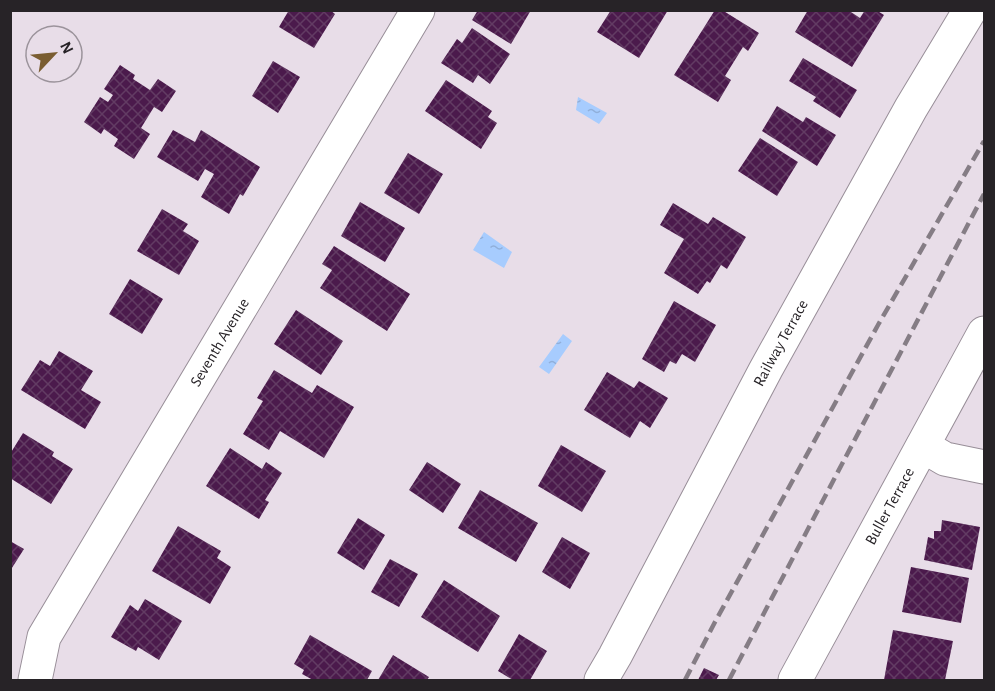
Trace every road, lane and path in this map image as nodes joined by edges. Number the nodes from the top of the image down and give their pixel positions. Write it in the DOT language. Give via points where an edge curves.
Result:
graph roads {
  1 [pos="418,10"];
  2 [pos="970,10"];
  3 [pos="984,333"];
  4 [pos="922,446"];
  5 [pos="984,467"];
  6 [pos="35,681"];
  7 [pos="601,681"];
  8 [pos="795,681"];
  1 -- 6 [label="street, Seventh Avenue" via="44,637"];
  2 -- 7 [label="street, Railway Terrace" via="766,369"];
  3 -- 4 [label="street, Buller Terrace"];
  4 -- 5 [label="street" via="945,459"];
  4 -- 8 [label="street, Buller Terrace"];
}
